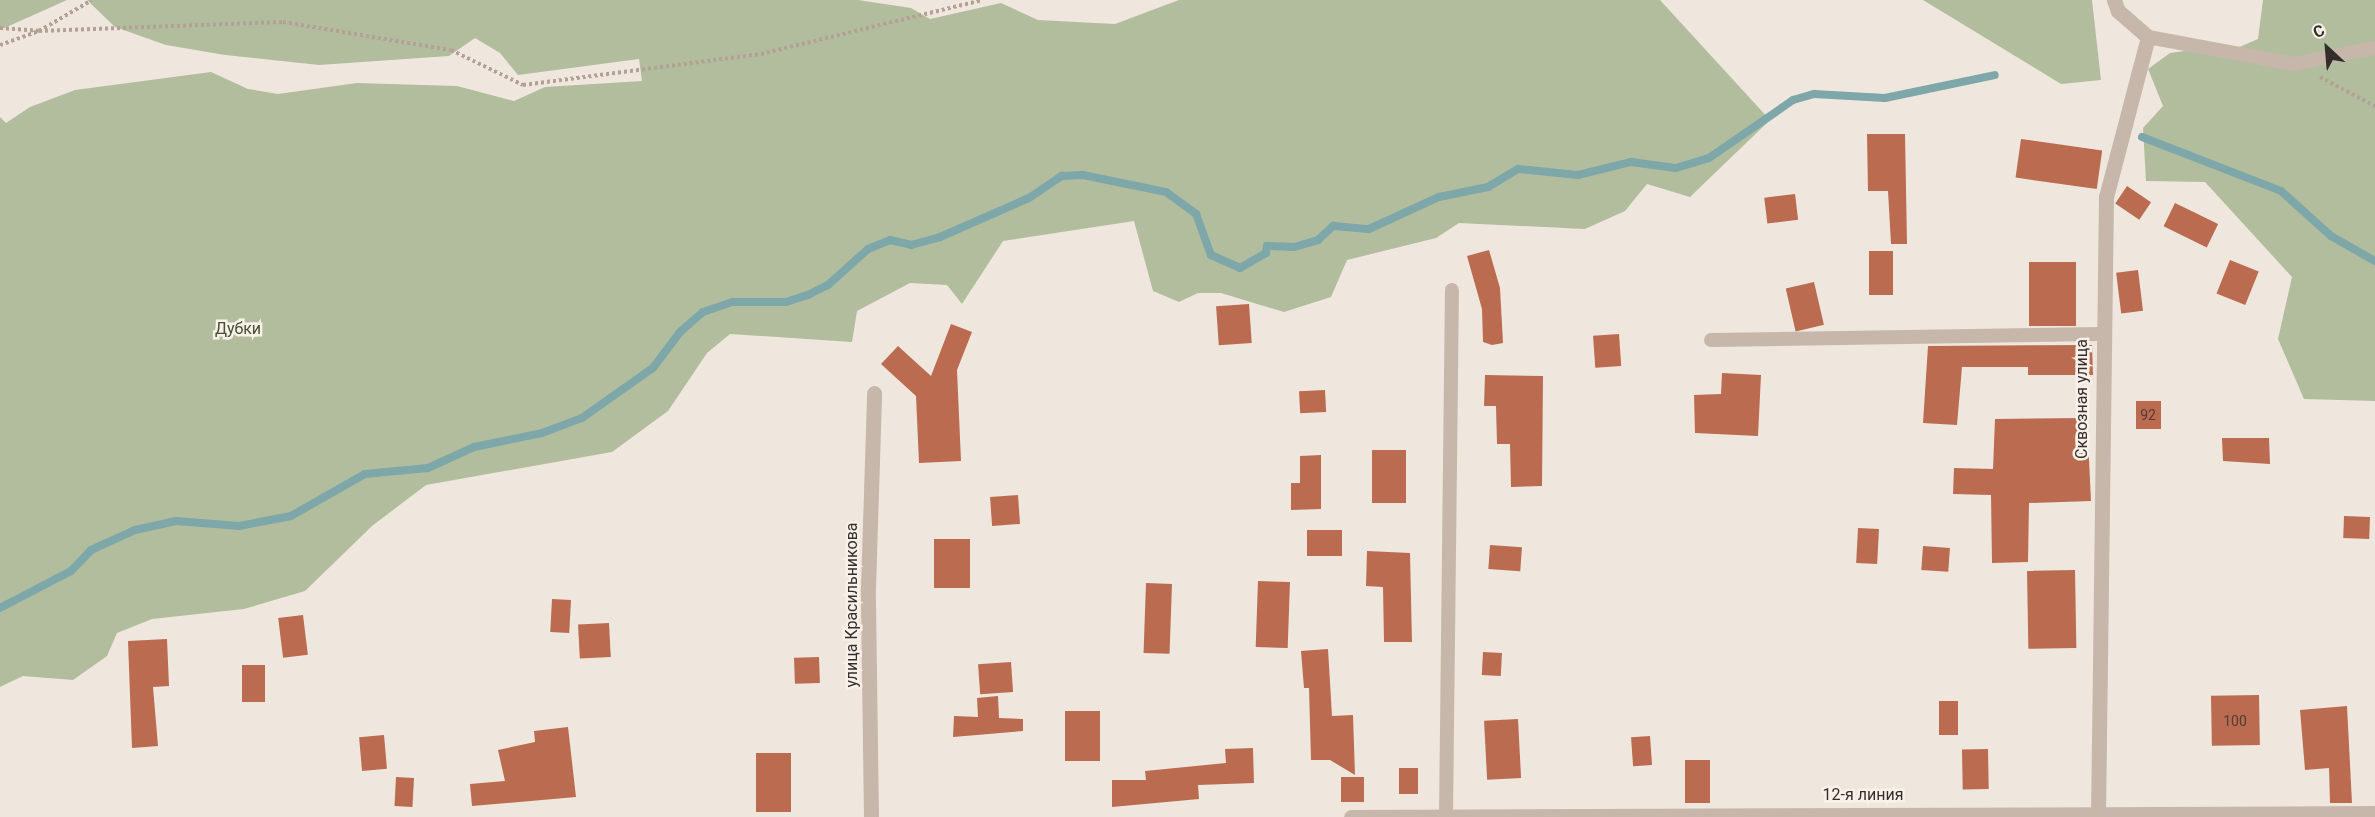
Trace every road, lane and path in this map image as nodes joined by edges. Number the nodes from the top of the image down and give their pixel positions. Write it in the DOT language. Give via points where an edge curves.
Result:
graph roads {
  1 [pos="92,0"];
  2 [pos="983,0"];
  3 [pos="2114,0"];
  4 [pos="0,28"];
  5 [pos="39,31"];
  6 [pos="2148,37"];
  7 [pos="0,45"];
  8 [pos="2375,48"];
  9 [pos="2294,64"];
  10 [pos="2375,106"];
  11 [pos="1452,290"];
  12 [pos="2100,334"];
  13 [pos="1711,340"];
  14 [pos="874,393"];
  15 [pos="2375,813"];
  16 [pos="2098,815"];
  17 [pos="1446,816"];
  18 [pos="871,817"];
  19 [pos="1351,817"];
  1 -- 5 [label="path"];
  2 -- 5 [label="path" via="761,54 523,85 451,50 283,22"];
  3 -- 6 [label="street" via="2118,11"];
  4 -- 5 [label="path"];
  5 -- 7 [label="path"];
  6 -- 9 [label="lane"];
  6 -- 12 [label="street, Сквозная улица" via="2106,197"];
  8 -- 9 [label="lane"];
  9 -- 10 [label="path"];
  11 -- 17 [label="lane"];
  12 -- 13 [label="lane"];
  12 -- 16 [label="street, Сквозная улица"];
  14 -- 18 [label="street, улица Красильникова" via="868,588"];
  15 -- 16 [label="street, 12-я линия"];
  16 -- 17 [label="street, 12-я линия"];
  17 -- 19 [label="street, 12-я линия"];
}
